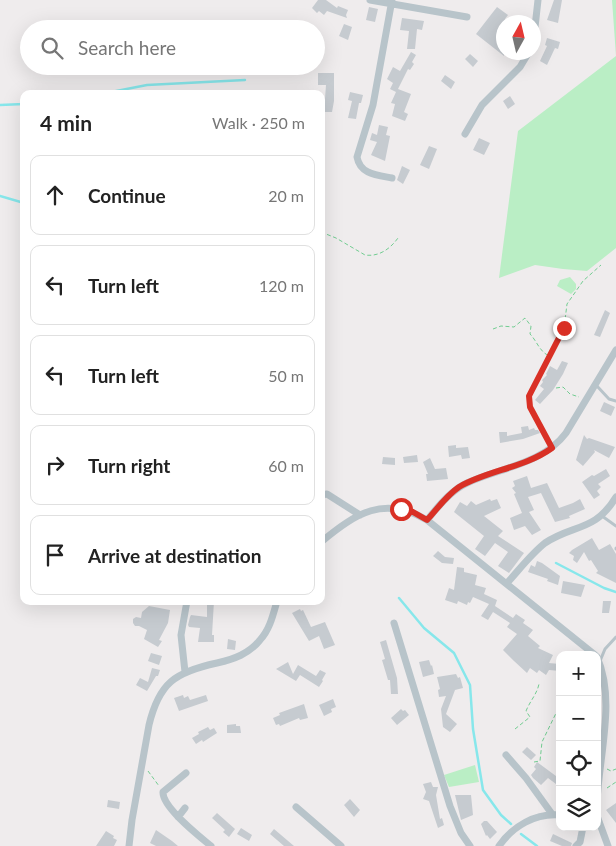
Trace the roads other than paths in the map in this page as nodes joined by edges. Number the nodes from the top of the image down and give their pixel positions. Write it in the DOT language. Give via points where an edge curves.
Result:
graph roads {
  1 [pos="370,0"];
  2 [pos="538,0"];
  3 [pos="391,2"];
  4 [pos="536,15"];
  5 [pos="467,17"];
  6 [pos="524,60"];
  7 [pos="465,134"];
  8 [pos="392,178"];
  9 [pos="616,350"];
  10 [pos="595,384"];
  11 [pos="533,390"];
  12 [pos="616,402"];
  13 [pos="552,448"];
  14 [pos="325,494"];
  15 [pos="616,497"];
  16 [pos="360,515"];
  17 [pos="602,516"];
  18 [pos="427,520"];
  19 [pos="616,526"];
  20 [pos="325,539"];
  21 [pos="507,583"];
  22 [pos="186,605"];
  23 [pos="275,605"];
  24 [pos="394,623"];
  25 [pos="616,637"];
  26 [pos="590,651"];
  27 [pos="601,654"];
  28 [pos="601,665"];
  29 [pos="185,672"];
  30 [pos="506,755"];
  31 [pos="186,773"];
  32 [pos="599,786"];
  33 [pos="296,807"];
  34 [pos="186,808"];
  35 [pos="556,814"];
  36 [pos="178,817"];
  37 [pos="601,827"];
  38 [pos="582,831"];
  39 [pos="129,846"];
  40 [pos="211,846"];
  41 [pos="341,846"];
  42 [pos="470,846"];
  43 [pos="499,846"];
  44 [pos="576,846"];
  45 [pos="608,846"];
  1 -- 3 [label="street"];
  2 -- 4 [label="street"];
  3 -- 5 [label="street"];
  3 -- 8 [label="street" via="373,105 357,157 363,170"];
  6 -- 7 [label="street" via="482,105"];
  9 -- 10 [label="street"];
  10 -- 12 [label="lane"];
  10 -- 13 [label="street" via="566,433"];
  11 -- 13 [label="lane" via="529,396 530,407"];
  13 -- 18 [label="street" via="462,486"];
  14 -- 16 [label="street"];
  15 -- 17 [label="street"];
  16 -- 18 [label="street" via="389,508 413,512"];
  16 -- 20 [label="street"];
  17 -- 19 [label="lane"];
  17 -- 21 [label="street" via="543,545"];
  18 -- 21 [label="street"];
  21 -- 26 [label="street"];
  22 -- 29 [label="street" via="181,635"];
  23 -- 29 [label="street" via="266,632 251,649 238,657"];
  24 -- 42 [label="street" via="450,806"];
  25 -- 27 [label="lane"];
  28 -- 32 [label="street" via="608,680 610,699"];
  29 -- 39 [label="street" via="168,684 157,700 149,725"];
  30 -- 35 [label="street"];
  31 -- 36 [label="street" via="163,792"];
  33 -- 41 [label="street"];
  34 -- 36 [label="street"];
  35 -- 43 [label="street" via="523,823"];
  36 -- 40 [label="street"];
  37 -- 45 [label="street"];
  38 -- 44 [label="street"];
}
